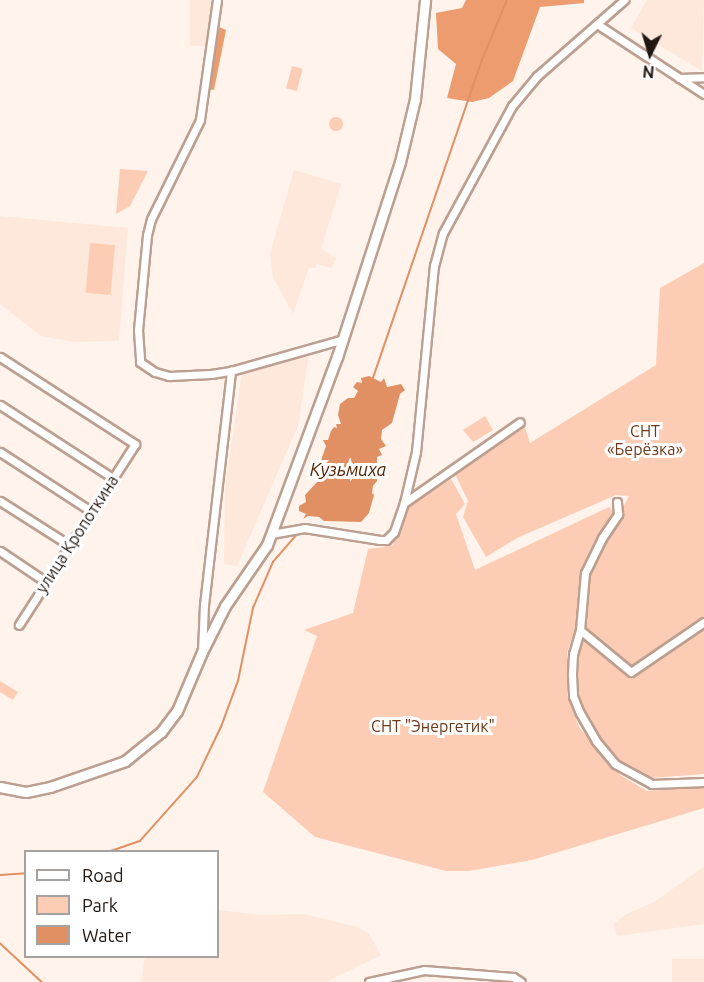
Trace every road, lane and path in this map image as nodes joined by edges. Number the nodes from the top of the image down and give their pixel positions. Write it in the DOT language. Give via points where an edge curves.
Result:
graph roads {
  1 [pos="216,0"];
  2 [pos="425,0"];
  3 [pos="622,1"];
  4 [pos="597,24"];
  5 [pos="704,77"];
  6 [pos="679,78"];
  7 [pos="704,94"];
  8 [pos="343,339"];
  9 [pos="0,357"];
  10 [pos="231,371"];
  11 [pos="0,405"];
  12 [pos="520,422"];
  13 [pos="0,452"];
  14 [pos="113,478"];
  15 [pos="0,501"];
  16 [pos="617,502"];
  17 [pos="404,503"];
  18 [pos="91,511"];
  19 [pos="271,534"];
  20 [pos="69,545"];
  21 [pos="0,551"];
  22 [pos="46,582"];
  23 [pos="704,622"];
  24 [pos="19,625"];
  25 [pos="580,630"];
  26 [pos="202,652"];
  27 [pos="704,782"];
  28 [pos="0,787"];
  29 [pos="369,982"];
  30 [pos="521,982"];
  1 -- 10 [label="street" via="200,120 151,219 147,235 138,351 144,367 169,376"];
  2 -- 8 [label="main road" via="416,99 400,162"];
  3 -- 4 [label="street"];
  4 -- 6 [label="street"];
  4 -- 17 [label="street" via="537,76 512,106 438,244 416,452"];
  5 -- 6 [label="street"];
  6 -- 7 [label="street"];
  8 -- 10 [label="street"];
  8 -- 19 [label="main road"];
  9 -- 14 [label="street, улица Кропоткина" via="135,444"];
  10 -- 26 [label="street"];
  11 -- 14 [label="street"];
  12 -- 17 [label="street"];
  13 -- 18 [label="street"];
  14 -- 18 [label="street, улица Кропоткина"];
  15 -- 20 [label="street"];
  16 -- 25 [label="street" via="618,514 585,573"];
  17 -- 19 [label="street" via="394,532 386,540 304,528"];
  18 -- 20 [label="street, улица Кропоткина"];
  19 -- 26 [label="main road" via="258,561 225,606"];
  20 -- 22 [label="street, улица Кропоткина"];
  21 -- 22 [label="street"];
  22 -- 24 [label="street, улица Кропоткина"];
  23 -- 25 [label="street" via="631,672"];
  25 -- 27 [label="street" via="573,654 573,696 596,741 615,764 651,784"];
  26 -- 28 [label="main road" via="177,711 162,732 125,761 26,792"];
  29 -- 30 [label="street" via="424,970 513,977"];
}
